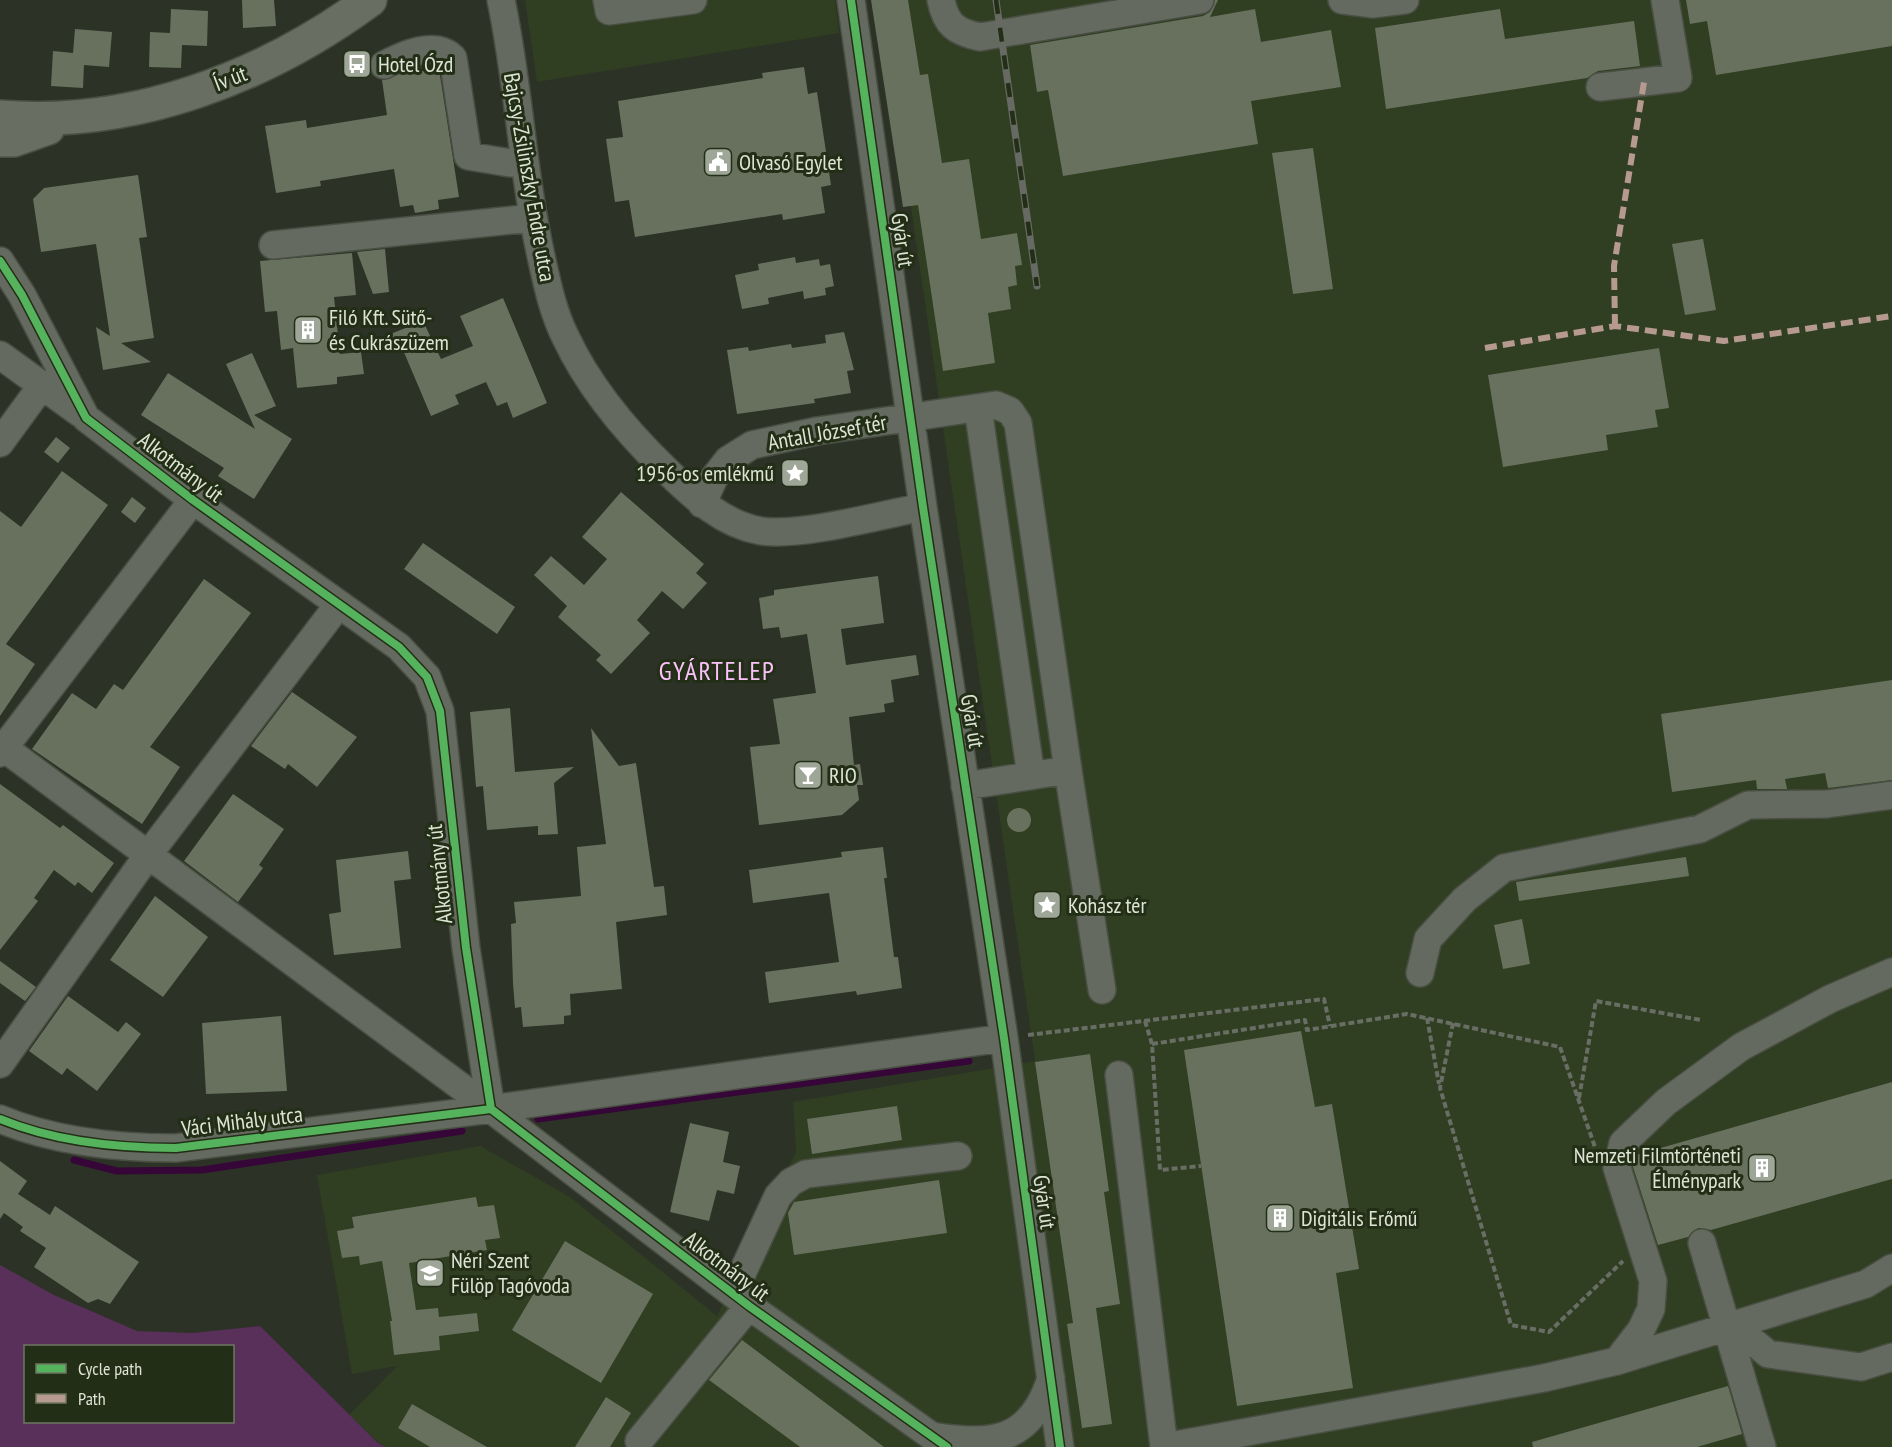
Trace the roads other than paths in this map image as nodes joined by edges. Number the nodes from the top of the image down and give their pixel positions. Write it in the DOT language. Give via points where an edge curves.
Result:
graph roads {
  1 [pos="370,0"];
  2 [pos="608,0"];
  3 [pos="693,0"];
  4 [pos="851,0"];
  5 [pos="941,0"];
  6 [pos="1200,0"];
  7 [pos="1342,0"];
  8 [pos="1405,0"];
  9 [pos="1665,0"];
  10 [pos="505,8"];
  11 [pos="384,65"];
  12 [pos="1600,87"];
  13 [pos="3,136"];
  14 [pos="524,162"];
  15 [pos="532,218"];
  16 [pos="273,245"];
  17 [pos="0,261"];
  18 [pos="0,355"];
  19 [pos="43,384"];
  20 [pos="978,408"];
  21 [pos="86,417"];
  22 [pos="910,418"];
  23 [pos="0,443"];
  24 [pos="193,500"];
  25 [pos="702,504"];
  26 [pos="922,507"];
  27 [pos="339,604"];
  28 [pos="1,749"];
  29 [pos="1068,770"];
  30 [pos="1031,776"];
  31 [pos="965,786"];
  32 [pos="1892,795"];
  33 [pos="148,855"];
  34 [pos="1892,972"];
  35 [pos="1420,974"];
  36 [pos="1102,990"];
  37 [pos="1004,1038"];
  38 [pos="0,1064"];
  39 [pos="1119,1075"];
  40 [pos="491,1109"];
  41 [pos="0,1119"];
  42 [pos="958,1156"];
  43 [pos="1702,1243"];
  44 [pos="1892,1268"];
  45 [pos="741,1300"];
  46 [pos="1651,1309"];
  47 [pos="1731,1327"];
  48 [pos="1663,1349"];
  49 [pos="1892,1357"];
  50 [pos="1617,1361"];
  51 [pos="1052,1376"];
  52 [pos="639,1441"];
  53 [pos="939,1442"];
  54 [pos="1060,1447"];
  55 [pos="1164,1447"];
  56 [pos="1762,1447"];
  1 -- 13 [label="main road, Ív út" via="298,49 242,75 162,102"];
  2 -- 3 [label="street" via="609,11"];
  4 -- 22 [label="street, Gyár út"];
  5 -- 6 [label="street" via="944,16 961,33 980,37"];
  7 -- 8 [label="street" via="1372,4"];
  9 -- 12 [label="street" via="1678,78"];
  10 -- 14 [label="street, Bajcsy-Zsilinszky Endre utca"];
  11 -- 14 [label="street" via="401,56 433,49 446,51 453,58 468,156"];
  14 -- 15 [label="street, Bajcsy-Zsilinszky Endre utca"];
  15 -- 16 [label="street"];
  15 -- 25 [label="street, Bajcsy-Zsilinszky Endre utca" via="548,288 565,337 591,384 644,448"];
  17 -- 21 [label="street, Alkotmány út"];
  18 -- 19 [label="street"];
  19 -- 21 [label="street"];
  19 -- 23 [label="street"];
  20 -- 22 [label="street, Antall József tér"];
  20 -- 29 [label="street, Antall József tér" via="996,405 1010,411 1018,423"];
  20 -- 30 [label="street"];
  21 -- 24 [label="street, Alkotmány út"];
  22 -- 25 [label="street, Antall József tér" via="752,445 728,460"];
  22 -- 26 [label="street, Gyár út"];
  24 -- 27 [label="street, Alkotmány út"];
  24 -- 28 [label="street"];
  25 -- 26 [label="street, Bajcsy-Zsilinszky Endre utca" via="742,526 763,531 806,529"];
  26 -- 31 [label="street, Gyár út"];
  27 -- 33 [label="street"];
  27 -- 40 [label="street, Alkotmány út" via="414,660 427,677 440,711 466,948"];
  28 -- 33 [label="street"];
  29 -- 30 [label="street"];
  29 -- 36 [label="street, Antall József tér"];
  30 -- 31 [label="street"];
  31 -- 37 [label="street, Gyár út"];
  32 -- 35 [label="street" via="1827,804 1748,805 1700,830 1504,868 1465,899 1428,939"];
  33 -- 38 [label="street"];
  33 -- 40 [label="street"];
  34 -- 46 [label="street" via="1830,999 1741,1047 1666,1102 1623,1143 1617,1168 1653,1281"];
  37 -- 40 [label="street, Váci Mihály utca"];
  37 -- 51 [label="street, Gyár út"];
  39 -- 55 [label="street"];
  40 -- 41 [label="street, Váci Mihály utca" via="176,1148 66,1139"];
  40 -- 45 [label="street, Alkotmány út"];
  42 -- 45 [label="street" via="806,1174 791,1182 778,1196"];
  43 -- 47 [label="street"];
  44 -- 47 [label="street" via="1866,1284"];
  45 -- 52 [label="street"];
  45 -- 53 [label="street, Alkotmány út"];
  46 -- 48 [label="street"];
  46 -- 50 [label="street" via="1641,1330"];
  47 -- 48 [label="street"];
  47 -- 49 [label="street" via="1768,1354 1861,1368"];
  47 -- 56 [label="street"];
  48 -- 50 [label="street"];
  50 -- 55 [label="street" via="1544,1378"];
  51 -- 53 [label="street" via="1045,1396 1028,1422 1006,1436 980,1442"];
  51 -- 54 [label="street, Gyár út"];
}
